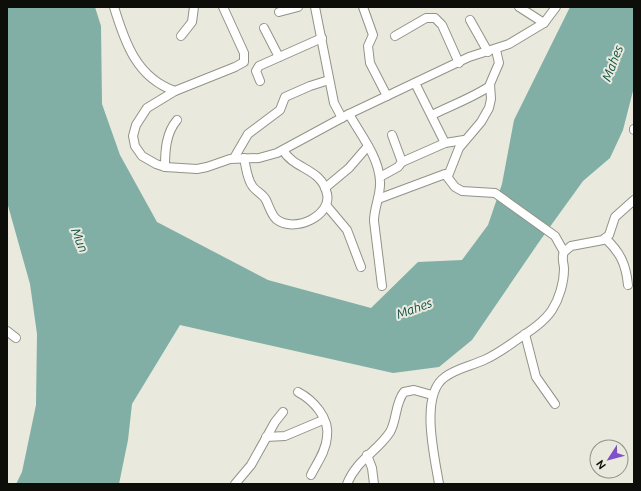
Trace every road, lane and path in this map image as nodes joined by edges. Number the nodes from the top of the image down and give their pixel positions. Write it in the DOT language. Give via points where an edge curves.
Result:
graph roads {
  1 [pos="114,7"];
  2 [pos="194,7"];
  3 [pos="224,7"];
  4 [pos="298,7"];
  5 [pos="315,7"];
  6 [pos="363,7"];
  7 [pos="519,7"];
  8 [pos="556,7"];
  9 [pos="279,12"];
  10 [pos="470,20"];
  11 [pos="544,23"];
  12 [pos="264,28"];
  13 [pos="181,36"];
  14 [pos="396,36"];
  15 [pos="322,38"];
  16 [pos="492,51"];
  17 [pos="279,57"];
  18 [pos="459,62"];
  19 [pos="329,80"];
  20 [pos="260,81"];
  21 [pos="415,83"];
  22 [pos="490,86"];
  23 [pos="175,91"];
  24 [pos="387,96"];
  25 [pos="432,115"];
  26 [pos="345,116"];
  27 [pos="177,120"];
  28 [pos="392,135"];
  29 [pos="464,140"];
  30 [pos="445,143"];
  31 [pos="368,146"];
  32 [pos="283,150"];
  33 [pos="234,158"];
  34 [pos="244,158"];
  35 [pos="402,162"];
  36 [pos="165,167"];
  37 [pos="448,176"];
  38 [pos="380,177"];
  39 [pos="325,188"];
  40 [pos="378,199"];
  41 [pos="634,200"];
  42 [pos="326,205"];
  43 [pos="606,238"];
  44 [pos="564,252"];
  45 [pos="360,267"];
  46 [pos="382,286"];
  47 [pos="628,286"];
  48 [pos="7,331"];
  49 [pos="525,334"];
  50 [pos="16,338"];
  51 [pos="298,392"];
  52 [pos="432,395"];
  53 [pos="556,404"];
  54 [pos="283,412"];
  55 [pos="323,420"];
  56 [pos="266,437"];
  57 [pos="367,455"];
  58 [pos="311,475"];
  59 [pos="235,484"];
  60 [pos="347,484"];
  61 [pos="374,484"];
  62 [pos="439,484"];
  1 -- 23 [label="street" via="123,36 137,62 159,84"];
  2 -- 13 [label="street" via="192,22"];
  3 -- 23 [label="street" via="244,53 244,62"];
  4 -- 9 [label="street"];
  5 -- 15 [label="street"];
  6 -- 24 [label="street" via="373,35 368,46 370,63"];
  7 -- 11 [label="street"];
  8 -- 11 [label="street"];
  10 -- 16 [label="street"];
  11 -- 16 [label="street"];
  12 -- 17 [label="street"];
  14 -- 18 [label="street" via="426,18 435,18 448,37"];
  15 -- 17 [label="street"];
  15 -- 19 [label="street"];
  16 -- 18 [label="street"];
  16 -- 22 [label="street" via="499,58 499,67 492,77"];
  17 -- 20 [label="street" via="258,66 256,71"];
  18 -- 21 [label="street"];
  19 -- 26 [label="street" via="334,103"];
  19 -- 33 [label="street" via="285,97 280,110 248,134"];
  21 -- 24 [label="street"];
  21 -- 25 [label="street"];
  22 -- 25 [label="street" via="473,97"];
  22 -- 29 [label="street" via="489,108 481,122"];
  23 -- 36 [label="street" via="147,108 136,125 133,136 135,146 142,156 152,163"];
  24 -- 26 [label="street"];
  25 -- 30 [label="street"];
  26 -- 31 [label="street"];
  26 -- 32 [label="street"];
  27 -- 36 [label="street" via="168,134"];
  28 -- 35 [label="street"];
  29 -- 30 [label="street"];
  29 -- 37 [label="street"];
  30 -- 35 [label="street"];
  31 -- 38 [label="street"];
  31 -- 39 [label="street" via="349,168"];
  32 -- 34 [label="street" via="259,158"];
  32 -- 39 [label="street" via="290,161 312,171"];
  33 -- 34 [label="street"];
  33 -- 36 [label="street" via="201,168"];
  34 -- 42 [label="street" via="252,187 264,197 276,218 282,222 299,225 313,220"];
  35 -- 38 [label="street"];
  37 -- 40 [label="street" via="440,174"];
  37 -- 44 [label="street" via="455,187 462,191 495,193 555,236"];
  38 -- 40 [label="street"];
  39 -- 42 [label="street"];
  40 -- 46 [label="street" via="374,220"];
  41 -- 43 [label="street" via="615,217"];
  42 -- 45 [label="street" via="348,230"];
  43 -- 44 [label="street" via="598,242 571,246"];
  43 -- 47 [label="street" via="624,261"];
  44 -- 49 [label="street" via="563,282 556,303 546,318"];
  48 -- 50 [label="street"];
  49 -- 52 [label="street" via="492,356 443,378"];
  49 -- 53 [label="street" via="536,377"];
  51 -- 55 [label="street" via="310,399"];
  52 -- 57 [label="street" via="414,390 404,392 398,401 397,416 389,433"];
  52 -- 62 [label="street" via="431,436"];
  54 -- 56 [label="street"];
  55 -- 56 [label="street" via="285,436"];
  55 -- 58 [label="street" via="327,437 323,452"];
  56 -- 59 [label="street" via="250,465"];
  57 -- 60 [label="street"];
  57 -- 61 [label="street"];
}
